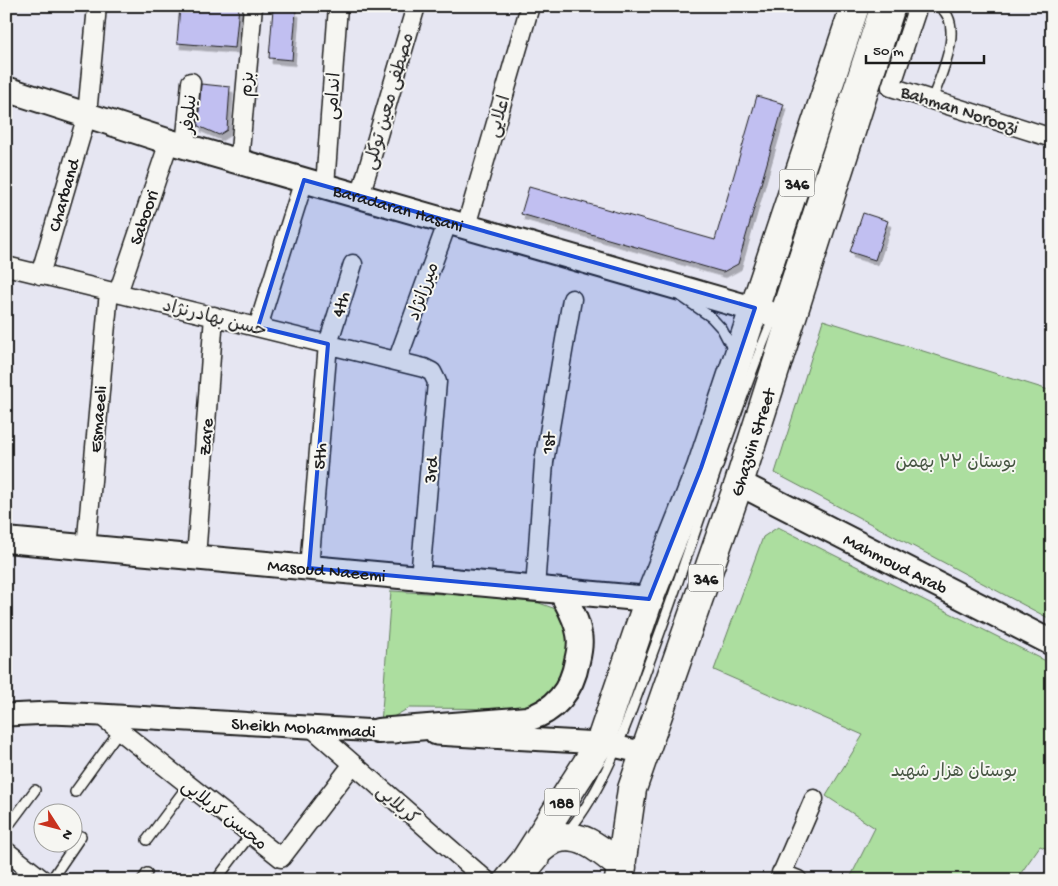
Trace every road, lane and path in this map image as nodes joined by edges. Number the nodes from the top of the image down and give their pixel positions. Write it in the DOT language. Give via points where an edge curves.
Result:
graph roads {
  1 [pos="96,6"];
  2 [pos="253,6"];
  3 [pos="338,6"];
  4 [pos="416,6"];
  5 [pos="530,6"];
  6 [pos="856,6"];
  7 [pos="875,6"];
  8 [pos="891,6"];
  9 [pos="918,6"];
  10 [pos="938,6"];
  11 [pos="191,82"];
  12 [pos="6,89"];
  13 [pos="6,96"];
  14 [pos="932,100"];
  15 [pos="86,118"];
  16 [pos="1052,138"];
  17 [pos="173,144"];
  18 [pos="239,162"];
  19 [pos="311,184"];
  20 [pos="360,196"];
  21 [pos="453,224"];
  22 [pos="353,264"];
  23 [pos="6,266"];
  24 [pos="40,274"];
  25 [pos="113,292"];
  26 [pos="572,299"];
  27 [pos="774,314"];
  28 [pos="214,316"];
  29 [pos="258,327"];
  30 [pos="328,344"];
  31 [pos="738,361"];
  32 [pos="397,362"];
  33 [pos="424,368"];
  34 [pos="739,483"];
  35 [pos="6,540"];
  36 [pos="86,548"];
  37 [pos="196,558"];
  38 [pos="310,568"];
  39 [pos="420,578"];
  40 [pos="535,589"];
  41 [pos="561,592"];
  42 [pos="649,600"];
  43 [pos="1052,643"];
  44 [pos="6,715"];
  45 [pos="100,715"];
  46 [pos="311,727"];
  47 [pos="119,731"];
  48 [pos="378,731"];
  49 [pos="608,745"];
  50 [pos="645,753"];
  51 [pos="353,764"];
  52 [pos="188,784"];
  53 [pos="35,790"];
  54 [pos="75,792"];
  55 [pos="814,798"];
  56 [pos="6,829"];
  57 [pos="250,834"];
  58 [pos="562,839"];
  59 [pos="148,840"];
  60 [pos="6,851"];
  61 [pos="69,854"];
  62 [pos="620,873"];
  63 [pos="521,874"];
  64 [pos="780,876"];
  65 [pos="43,880"];
  66 [pos="51,880"];
  67 [pos="216,880"];
  68 [pos="486,880"];
  69 [pos="798,880"];
  1 -- 15 [label="street, Charband"];
  2 -- 18 [label="street, بزم"];
  3 -- 19 [label="street, اندامی"];
  4 -- 20 [label="street, مصطفی معین توکلی"];
  5 -- 21 [label="street, اعلایی"];
  6 -- 27 [label="main road, Ghazvin Street / 346"];
  7 -- 27 [label="lane"];
  8 -- 27 [label="main road, Ghazvin Street / 346"];
  9 -- 14 [label="street, Bahman Noroozi" via="891,87"];
  10 -- 14 [label="lane" via="946,13 952,32"];
  11 -- 17 [label="street, نیلوفر"];
  12 -- 15 [label="main road, Baradaran Hasani"];
  13 -- 15 [label="lane"];
  14 -- 16 [label="street, Bahman Noroozi"];
  15 -- 17 [label="main road, Baradaran Hasani"];
  15 -- 24 [label="street, Charband"];
  17 -- 18 [label="main road, Baradaran Hasani"];
  17 -- 19 [label="lane"];
  17 -- 25 [label="street, Saboori"];
  18 -- 19 [label="main road, Baradaran Hasani"];
  19 -- 20 [label="main road, Baradaran Hasani"];
  19 -- 21 [label="lane"];
  19 -- 29 [label="street, اندامی"];
  20 -- 21 [label="main road, Baradaran Hasani"];
  21 -- 27 [label="main road, Baradaran Hasani"];
  21 -- 31 [label="lane" via="670,291 711,317 722,329"];
  21 -- 32 [label="street, ميرزانژاد"];
  22 -- 30 [label="street, 4th"];
  23 -- 24 [label="street, حسن بهادرنژاد"];
  24 -- 25 [label="street, حسن بهادرنژاد"];
  25 -- 28 [label="street, حسن بهادرنژاد"];
  25 -- 36 [label="street, Esmaeeli"];
  26 -- 40 [label="street, 1st" via="544,462"];
  27 -- 31 [label="main road, Ghazvin Street / 346"];
  27 -- 34 [label="main road, Ghazvin Street / 346" via="764,402"];
  27 -- 49 [label="lane" via="682,574"];
  28 -- 29 [label="street, حسن بهادرنژاد"];
  28 -- 37 [label="street, Zare"];
  29 -- 30 [label="street, حسن بهادرنژاد"];
  30 -- 32 [label="street, حسن بهادرنژاد"];
  30 -- 38 [label="street, 5th"];
  31 -- 42 [label="main road, Ghazvin Street / 346" via="701,468"];
  32 -- 33 [label="street, حسن بهادرنژاد"];
  33 -- 39 [label="street, 3rd" via="435,375 437,382"];
  34 -- 43 [label="main road, Mahmoud Arab"];
  34 -- 50 [label="main road, Ghazvin Street / 346"];
  35 -- 36 [label="main road, Masoud Naeemi"];
  36 -- 37 [label="main road, Masoud Naeemi"];
  37 -- 38 [label="main road, Masoud Naeemi"];
  38 -- 39 [label="main road, Masoud Naeemi"];
  39 -- 40 [label="main road, Masoud Naeemi"];
  40 -- 41 [label="main road, Masoud Naeemi"];
  41 -- 42 [label="main road, Masoud Naeemi"];
  41 -- 48 [label="main road" via="576,621 580,651 569,688 557,703 527,719"];
  42 -- 49 [label="main road, Ghazvin Street / 346"];
  44 -- 45 [label="street, Sheikh Mohammadi"];
  45 -- 46 [label="street, Sheikh Mohammadi"];
  45 -- 47 [label="street, محسن کربلایی"];
  46 -- 48 [label="street, Sheikh Mohammadi"];
  46 -- 51 [label="street, کربلایی"];
  47 -- 52 [label="street, محسن کربلایی"];
  47 -- 54 [label="lane"];
  48 -- 49 [label="street, Sheikh Mohammadi"];
  49 -- 50 [label="street, Sheikh Mohammadi"];
  49 -- 58 [label="lane" via="596,788"];
  49 -- 63 [label="main road, 188"];
  50 -- 62 [label="main road, Ghazvin Street / 346" via="632,789"];
  51 -- 57 [label="street, محسن کربلایی" via="281,858"];
  51 -- 68 [label="street, کربلایی"];
  52 -- 57 [label="street, محسن کربلایی"];
  52 -- 59 [label="lane"];
  53 -- 56 [label="lane"];
  55 -- 64 [label="street"];
  57 -- 67 [label="lane"];
  58 -- 62 [label="main road, 188" via="591,843"];
  58 -- 63 [label="main road, 188" via="556,839"];
  60 -- 65 [label="street"];
  61 -- 66 [label="lane"];
  64 -- 69 [label="street"];
}
